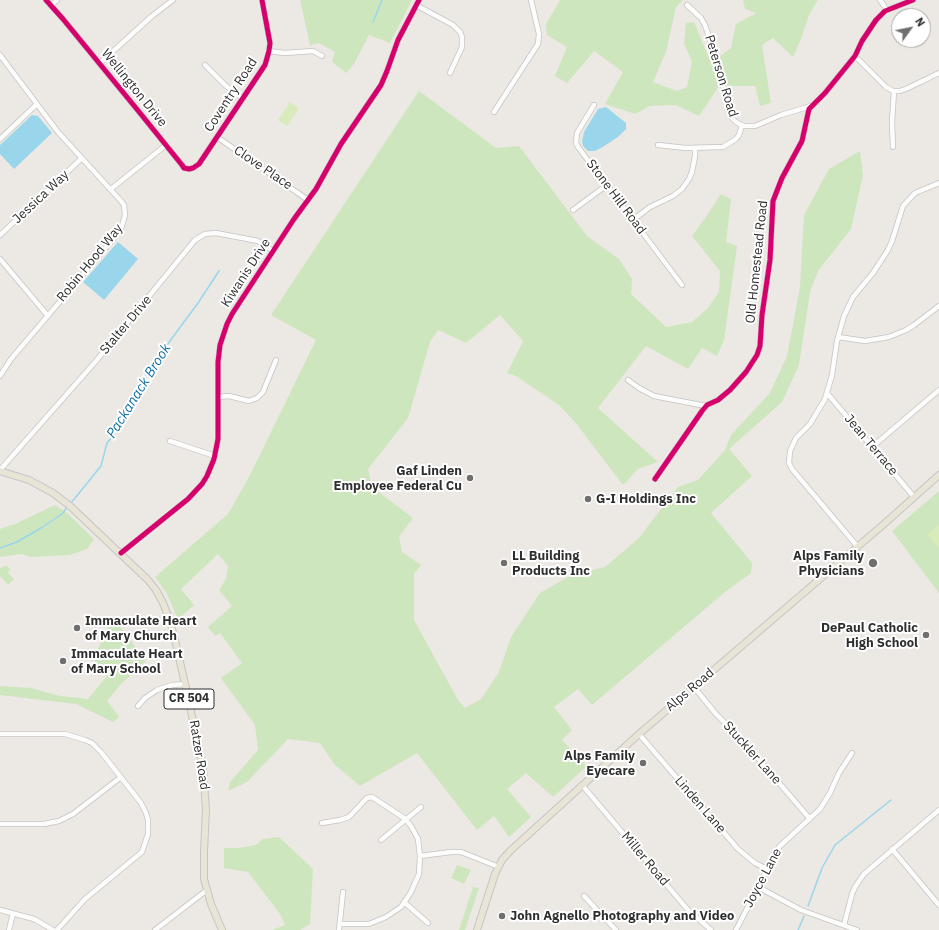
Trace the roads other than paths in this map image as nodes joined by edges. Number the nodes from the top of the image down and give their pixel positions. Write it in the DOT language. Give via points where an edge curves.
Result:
graph roads {
  1 [pos="46,0"];
  2 [pos="57,0"];
  3 [pos="173,0"];
  4 [pos="262,0"];
  5 [pos="419,0"];
  6 [pos="531,0"];
  7 [pos="880,0"];
  8 [pos="913,0"];
  9 [pos="416,5"];
  10 [pos="687,5"];
  11 [pos="51,6"];
  12 [pos="887,10"];
  13 [pos="269,51"];
  14 [pos="0,55"];
  15 [pos="322,56"];
  16 [pos="855,56"];
  17 [pos="100,63"];
  18 [pos="205,65"];
  19 [pos="450,73"];
  20 [pos="939,73"];
  21 [pos="894,91"];
  22 [pos="243,99"];
  23 [pos="37,104"];
  24 [pos="594,106"];
  25 [pos="811,106"];
  26 [pos="494,112"];
  27 [pos="742,125"];
  28 [pos="217,137"];
  29 [pos="0,139"];
  30 [pos="166,145"];
  31 [pos="658,145"];
  32 [pos="893,147"];
  33 [pos="695,148"];
  34 [pos="206,153"];
  35 [pos="82,158"];
  36 [pos="939,183"];
  37 [pos="607,185"];
  38 [pos="110,189"];
  39 [pos="308,200"];
  40 [pos="572,210"];
  41 [pos="633,220"];
  42 [pos="0,235"];
  43 [pos="273,252"];
  44 [pos="0,258"];
  45 [pos="682,285"];
  46 [pos="939,306"];
  47 [pos="48,316"];
  48 [pos="838,337"];
  49 [pos="276,360"];
  50 [pos="0,362"];
  51 [pos="6,366"];
  52 [pos="0,376"];
  53 [pos="628,380"];
  54 [pos="939,390"];
  55 [pos="827,393"];
  56 [pos="218,398"];
  57 [pos="706,406"];
  58 [pos="170,441"];
  59 [pos="872,447"];
  60 [pos="215,456"];
  61 [pos="0,471"];
  62 [pos="939,475"];
  63 [pos="655,479"];
  64 [pos="914,497"];
  65 [pos="857,546"];
  66 [pos="120,553"];
  67 [pos="186,684"];
  68 [pos="694,687"];
  69 [pos="138,706"];
  70 [pos="0,734"];
  71 [pos="639,734"];
  72 [pos="852,753"];
  73 [pos="121,777"];
  74 [pos="582,785"];
  75 [pos="421,807"];
  76 [pos="939,810"];
  77 [pos="810,819"];
  78 [pos="406,820"];
  79 [pos="322,823"];
  80 [pos="0,824"];
  81 [pos="381,840"];
  82 [pos="892,849"];
  83 [pos="420,856"];
  84 [pos="499,867"];
  85 [pos="767,869"];
  86 [pos="758,887"];
  87 [pos="207,890"];
  88 [pos="343,892"];
  89 [pos="584,896"];
  90 [pos="404,902"];
  91 [pos="939,904"];
  92 [pos="0,910"];
  93 [pos="14,913"];
  94 [pos="428,923"];
  95 [pos="340,924"];
  96 [pos="844,925"];
  97 [pos="9,930"];
  98 [pos="53,930"];
  99 [pos="57,930"];
  100 [pos="155,930"];
  101 [pos="222,930"];
  102 [pos="339,930"];
  103 [pos="477,930"];
  104 [pos="616,930"];
  105 [pos="711,930"];
  106 [pos="736,930"];
  107 [pos="858,930"];
  1 -- 11 [label="street, Wellington Drive"];
  2 -- 11 [label="street"];
  3 -- 17 [label="street"];
  4 -- 13 [label="street, Coventry Road" via="269,34"];
  5 -- 9 [label="street, Kiwanis Drive"];
  6 -- 26 [label="street" via="539,34 538,44"];
  7 -- 12 [label="street"];
  8 -- 12 [label="street"];
  9 -- 19 [label="street" via="453,25 460,32 462,47"];
  9 -- 39 [label="street, Kiwanis Drive" via="398,40 381,84"];
  10 -- 27 [label="street, Peterson Road" via="706,25 731,117"];
  11 -- 17 [label="street, Wellington Drive"];
  12 -- 16 [label="street" via="876,20"];
  13 -- 15 [label="street" via="313,51"];
  13 -- 22 [label="street, Coventry Road" via="263,69"];
  14 -- 23 [label="street, Robin Hood Way"];
  16 -- 21 [label="street" via="886,87"];
  16 -- 25 [label="street"];
  17 -- 30 [label="street, Wellington Drive"];
  18 -- 22 [label="street"];
  20 -- 21 [label="street" via="908,88"];
  21 -- 32 [label="street"];
  22 -- 28 [label="street, Coventry Road"];
  23 -- 29 [label="street"];
  23 -- 35 [label="street, Robin Hood Way"];
  24 -- 37 [label="street, Stone Hill Road" via="579,128 576,142"];
  25 -- 27 [label="street, Peterson Road" via="781,115 761,125"];
  25 -- 57 [label="street, Old Homestead Road" via="802,141 772,200 770,260 760,346 752,364 740,380 718,400"];
  27 -- 33 [label="street" via="738,135 728,146"];
  28 -- 34 [label="street, Coventry Road"];
  28 -- 39 [label="street, Clove Place"];
  30 -- 34 [label="street, Wellington Drive" via="182,166 189,169 196,166"];
  30 -- 38 [label="street"];
  31 -- 33 [label="street"];
  33 -- 41 [label="street" via="692,172 682,189"];
  35 -- 38 [label="street, Robin Hood Way"];
  35 -- 42 [label="street, Jessica Way"];
  36 -- 48 [label="street" via="915,193 903,206 888,250 853,297"];
  37 -- 40 [label="street"];
  37 -- 41 [label="street, Stone Hill Road"];
  38 -- 47 [label="street, Robin Hood Way" via="124,205 122,226"];
  39 -- 43 [label="street, Kiwanis Drive"];
  41 -- 45 [label="street, Stone Hill Road"];
  43 -- 56 [label="street, Kiwanis Drive" via="232,314 222,334 218,362"];
  43 -- 61 [label="street, Stalter Drive" via="258,241 216,233 205,234 195,240 96,361"];
  44 -- 47 [label="street"];
  46 -- 48 [label="street" via="914,325 889,337 865,341"];
  47 -- 51 [label="street, Robin Hood Way"];
  48 -- 55 [label="street"];
  49 -- 56 [label="street" via="263,392 257,398 249,401 229,396"];
  50 -- 51 [label="street"];
  51 -- 52 [label="street, Robin Hood Way"];
  53 -- 57 [label="street" via="654,396"];
  54 -- 59 [label="street"];
  55 -- 59 [label="street, Jean Terrace"];
  55 -- 65 [label="street" via="822,406 792,445 789,462 795,473"];
  56 -- 60 [label="street, Kiwanis Drive" via="218,440"];
  57 -- 63 [label="street, Old Homestead Road"];
  58 -- 60 [label="street"];
  59 -- 64 [label="street, Jean Terrace"];
  60 -- 66 [label="street, Kiwanis Drive" via="207,476 195,492"];
  61 -- 66 [label="main road, Ratzer Road / CR 504" via="29,480 68,504"];
  62 -- 64 [label="main road, Alps Road"];
  64 -- 65 [label="main road, Alps Road"];
  65 -- 68 [label="main road, Alps Road"];
  66 -- 67 [label="main road, Ratzer Road / CR 504" via="148,580 163,603"];
  67 -- 69 [label="street" via="158,690"];
  67 -- 87 [label="main road, Ratzer Road / CR 504" via="205,785 204,872"];
  68 -- 71 [label="main road, Alps Road"];
  68 -- 77 [label="street, Stuckler Lane"];
  70 -- 73 [label="street" via="65,734 81,738 97,748"];
  71 -- 74 [label="main road, Alps Road"];
  71 -- 85 [label="street, Linden Lane" via="738,849"];
  72 -- 77 [label="street, Joyce Lane" via="839,773 826,802"];
  73 -- 80 [label="street" via="73,814 59,821 44,824"];
  73 -- 99 [label="street" via="146,813 149,827 142,852 98,887"];
  74 -- 84 [label="main road, Alps Road" via="510,850"];
  74 -- 105 [label="street, Miller Road" via="696,919"];
  75 -- 78 [label="street"];
  76 -- 82 [label="street"];
  77 -- 85 [label="street, Joyce Lane" via="783,842"];
  78 -- 79 [label="street" via="372,797 367,798 349,817"];
  78 -- 81 [label="street"];
  78 -- 83 [label="street" via="418,839"];
  82 -- 91 [label="street"];
  82 -- 96 [label="street" via="859,880 852,894"];
  83 -- 84 [label="street" via="461,852"];
  83 -- 90 [label="street" via="419,874"];
  84 -- 103 [label="main road, Alps Road"];
  85 -- 86 [label="street, Joyce Lane"];
  86 -- 96 [label="street" via="801,910"];
  86 -- 106 [label="street, Joyce Lane"];
  87 -- 100 [label="street"];
  87 -- 101 [label="main road, Ratzer Road / CR 504"];
  88 -- 95 [label="street"];
  89 -- 104 [label="street"];
  90 -- 94 [label="street"];
  90 -- 95 [label="street" via="386,917 369,924"];
  92 -- 93 [label="street"];
  93 -- 97 [label="street"];
  93 -- 98 [label="street" via="34,919"];
  95 -- 102 [label="street"];
  96 -- 107 [label="street"];
}
